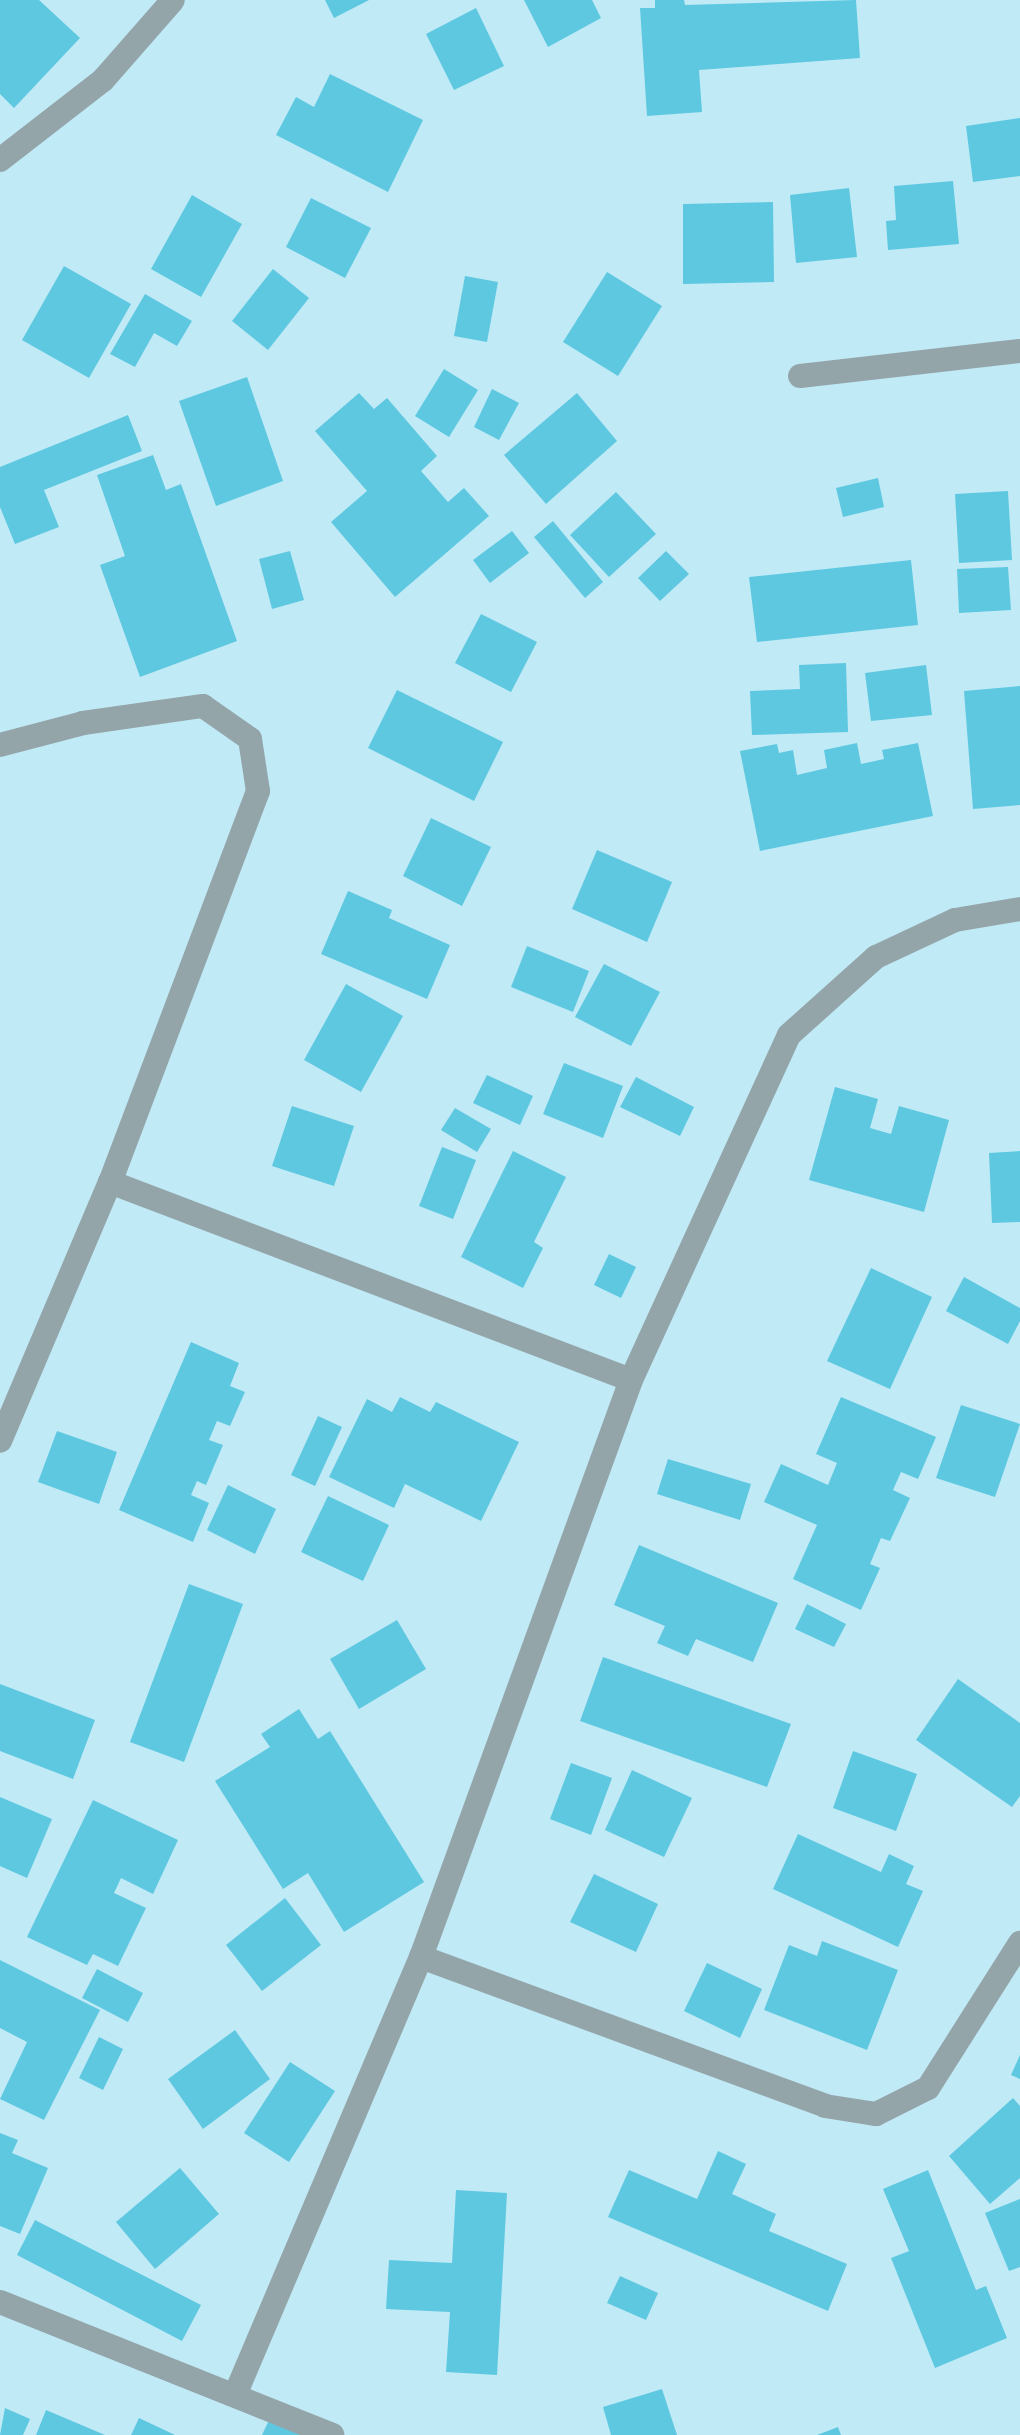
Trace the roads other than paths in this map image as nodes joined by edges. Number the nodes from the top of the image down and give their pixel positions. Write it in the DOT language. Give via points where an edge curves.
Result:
graph roads {
  1 [pos="173,0"];
  2 [pos="0,160"];
  3 [pos="1020,351"];
  4 [pos="800,376"];
  5 [pos="0,745"];
  6 [pos="1020,909"];
  7 [pos="110,1182"];
  8 [pos="631,1380"];
  9 [pos="0,1441"];
  10 [pos="1020,1943"];
  11 [pos="421,1957"];
  12 [pos="0,2302"];
  13 [pos="235,2395"];
  14 [pos="332,2435"];
  1 -- 2 [label="street" via="103,80"];
  3 -- 4 [label="street"];
  5 -- 7 [label="street" via="83,723 203,706 250,739 258,791"];
  6 -- 8 [label="street" via="955,920 876,957 789,1035"];
  7 -- 8 [label="street"];
  7 -- 9 [label="street"];
  8 -- 11 [label="street"];
  10 -- 11 [label="street" via="928,2088 876,2114 825,2106"];
  11 -- 13 [label="street"];
  12 -- 13 [label="street"];
  13 -- 14 [label="street"];
}
